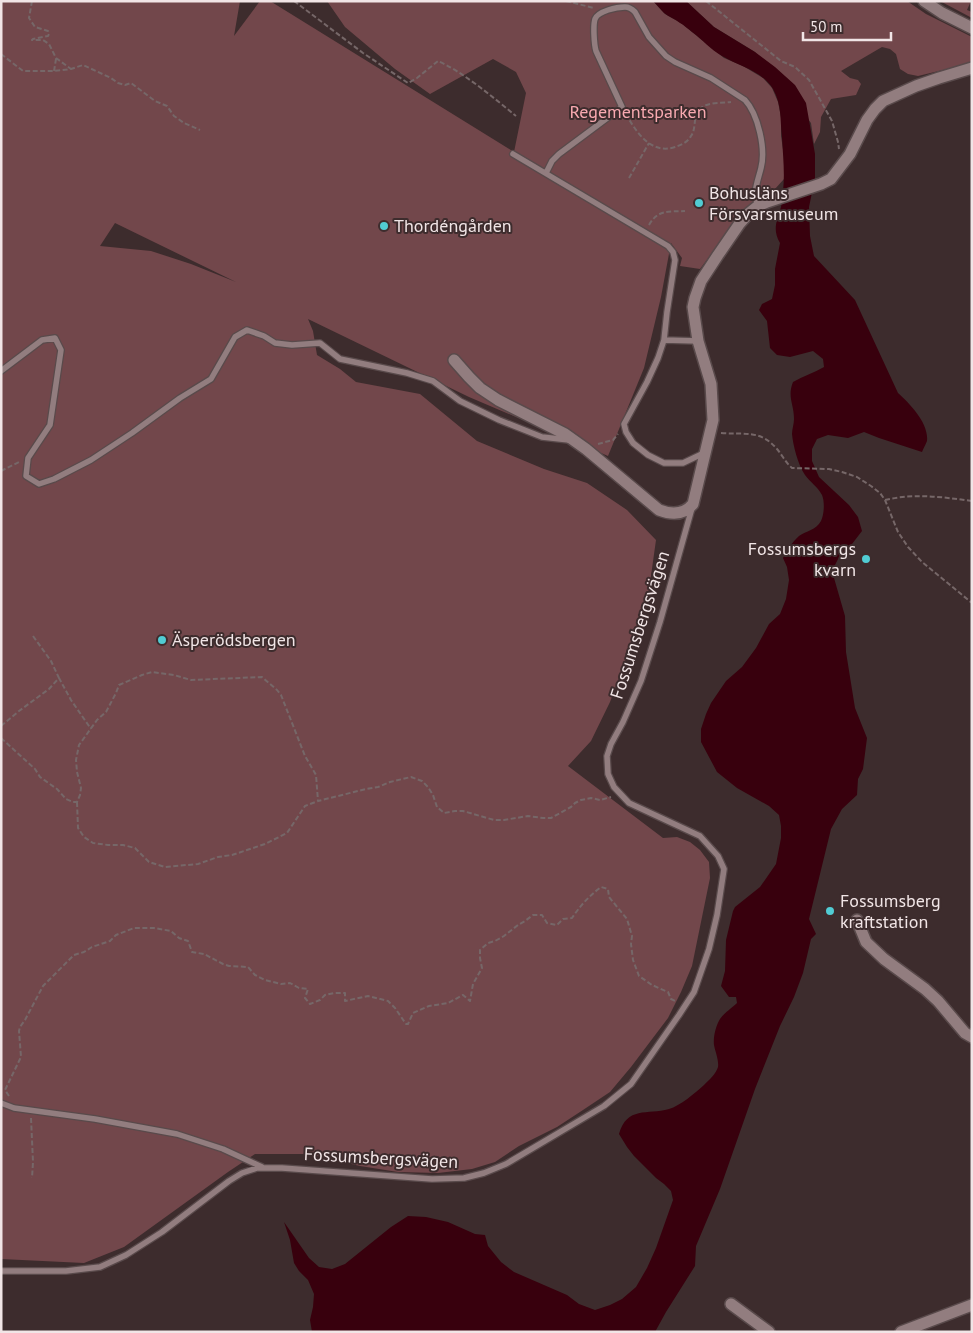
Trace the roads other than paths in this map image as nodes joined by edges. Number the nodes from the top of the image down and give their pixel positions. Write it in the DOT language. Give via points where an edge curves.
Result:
graph roads {
  1 [pos="924,1"];
  2 [pos="972,28"];
  3 [pos="972,68"];
  4 [pos="513,154"];
  5 [pos="546,173"];
  6 [pos="763,204"];
  7 [pos="664,340"];
  8 [pos="698,341"];
  9 [pos="454,360"];
  10 [pos="1,371"];
  11 [pos="574,440"];
  12 [pos="705,452"];
  13 [pos="693,504"];
  14 [pos="857,920"];
  15 [pos="972,1037"];
  16 [pos="1,1103"];
  17 [pos="264,1168"];
  18 [pos="1,1271"];
  19 [pos="731,1304"];
  20 [pos="972,1305"];
  21 [pos="769,1332"];
  22 [pos="900,1332"];
  1 -- 2 [label="street"];
  3 -- 6 [label="street" via="916,86 884,102 875,109 850,154 831,179"];
  4 -- 5 [label="lane"];
  5 -- 6 [label="lane" via="559,154 622,108 594,42 595,19 600,13 624,7 635,12 649,37 666,56 712,78 745,100 754,113 759,132 762,163 756,202"];
  5 -- 7 [label="lane" via="646,232 673,252 675,260"];
  6 -- 8 [label="street" via="740,223 701,281 694,307"];
  7 -- 8 [label="lane"];
  7 -- 12 [label="lane" via="647,382 624,424 626,432 633,443 664,463 683,463"];
  8 -- 12 [label="street" via="711,384 713,420"];
  9 -- 11 [label="street" via="480,388"];
  10 -- 11 [label="lane" via="42,340 55,338 62,350 50,425 28,458 26,476 39,484 91,460 212,378 235,338 247,330 275,343 320,343 340,359 433,382 460,401 542,437"];
  11 -- 13 [label="street" via="659,510 680,513"];
  12 -- 13 [label="street"];
  13 -- 17 [label="lane, Fossumsbergsvägen" via="641,681 611,744 608,774 614,787 629,804 700,836 718,856 724,869 711,940 694,992 631,1084 596,1111 506,1164 464,1178 432,1179"];
  14 -- 15 [label="street" via="866,942 925,989"];
  16 -- 17 [label="lane, Fossumsbergsvägen" via="14,1108 177,1134 223,1149"];
  17 -- 18 [label="lane, Fossumsbergsvägen" via="242,1173 162,1232 100,1267 66,1271"];
  19 -- 21 [label="street"];
  20 -- 22 [label="street"];
}
